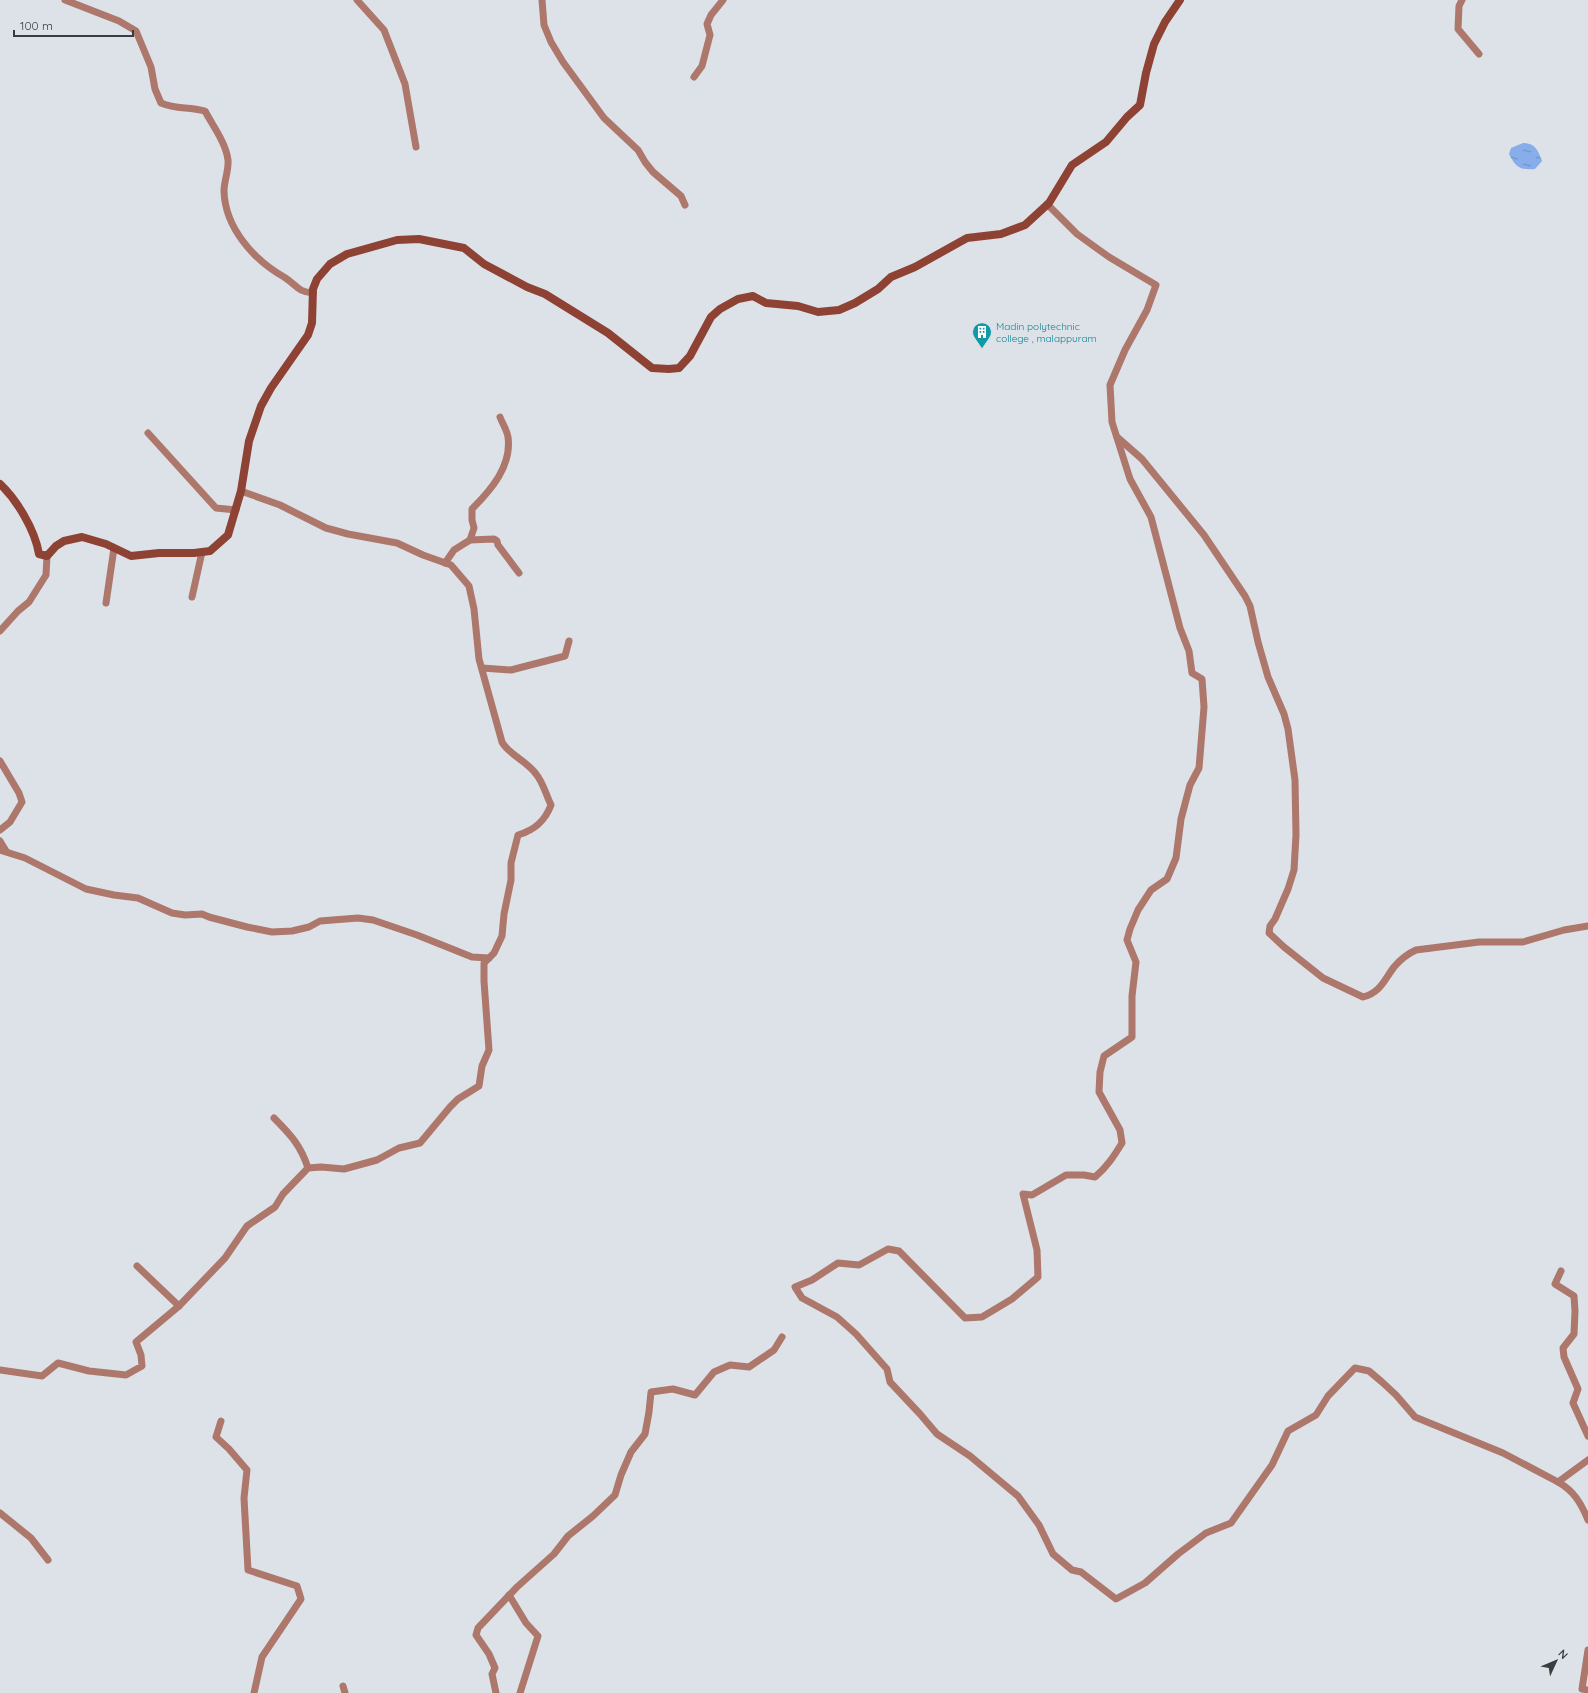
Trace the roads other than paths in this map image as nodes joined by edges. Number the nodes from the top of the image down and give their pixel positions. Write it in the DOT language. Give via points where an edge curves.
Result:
graph roads {
  1 [pos="65,0"];
  2 [pos="357,0"];
  3 [pos="542,0"];
  4 [pos="723,0"];
  5 [pos="1180,0"];
  6 [pos="1462,0"];
  7 [pos="1479,54"];
  8 [pos="694,77"];
  9 [pos="416,147"];
  10 [pos="1047,204"];
  11 [pos="685,205"];
  12 [pos="313,293"];
  13 [pos="500,417"];
  14 [pos="148,433"];
  15 [pos="1116,436"];
  16 [pos="0,484"];
  17 [pos="241,491"];
  18 [pos="236,510"];
  19 [pos="470,540"];
  20 [pos="114,548"];
  21 [pos="202,552"];
  22 [pos="47,556"];
  23 [pos="445,563"];
  24 [pos="519,573"];
  25 [pos="192,597"];
  26 [pos="106,603"];
  27 [pos="0,631"];
  28 [pos="569,641"];
  29 [pos="482,668"];
  30 [pos="0,761"];
  31 [pos="0,830"];
  32 [pos="0,841"];
  33 [pos="3,850"];
  34 [pos="1588,926"];
  35 [pos="489,958"];
  36 [pos="274,1118"];
  37 [pos="308,1168"];
  38 [pos="137,1266"];
  39 [pos="1561,1271"];
  40 [pos="179,1306"];
  41 [pos="782,1337"];
  42 [pos="0,1370"];
  43 [pos="221,1420"];
  44 [pos="1588,1436"];
  45 [pos="1588,1460"];
  46 [pos="1558,1482"];
  47 [pos="0,1513"];
  48 [pos="1588,1520"];
  49 [pos="48,1560"];
  50 [pos="509,1596"];
  51 [pos="1588,1650"];
  52 [pos="1588,1690"];
  53 [pos="254,1693"];
  54 [pos="496,1693"];
  55 [pos="520,1693"];
  1 -- 12 [label="street" via="136,31 151,67 155,89 161,103 172,108 192,107 205,111 222,143 228,161 224,190 229,220 260,261 302,292"];
  2 -- 9 [label="street" via="384,30 405,84"];
  3 -- 11 [label="street" via="544,25 563,62 604,118 638,150 654,172 681,196"];
  4 -- 8 [label="street" via="707,24 710,36 702,66"];
  5 -- 10 [label="street" via="1154,44 1140,105 1106,142 1072,165"];
  6 -- 7 [label="street" via="1458,30"];
  10 -- 12 [label="street" via="1025,225 1001,234 967,238 915,267 891,277 878,289 839,310 818,312 798,306 766,303 753,296 738,299 711,317 690,356 679,368 652,368 608,333 544,294 484,264 464,248 419,239 397,240 367,248 347,254 330,264 317,279"];
  10 -- 15 [label="street" via="1077,234 1156,285 1147,310 1125,350 1110,385 1112,422"];
  12 -- 17 [label="street" via="312,322 308,335 271,388 254,425"];
  13 -- 19 [label="street" via="508,436 508,454 494,486 472,509 474,528"];
  14 -- 18 [label="street" via="216,508"];
  15 -- 34 [label="street" via="1142,459 1204,535 1245,596 1250,606 1268,677 1284,714 1295,780 1296,835 1294,870 1270,926 1273,937 1323,978 1363,997 1370,996 1384,984 1393,968 1407,954 1416,950 1479,942 1523,942"];
  15 -- 46 [label="street" via="1130,479 1151,517 1180,628 1189,651 1192,673 1202,679 1204,707 1200,768 1190,785 1181,819 1176,858 1167,879 1151,890 1138,910 1127,940 1136,962 1132,996 1132,1037 1104,1056 1100,1072 1099,1092 1120,1130 1122,1143 1113,1158 1094,1177 1084,1174 1066,1175 1032,1195 1023,1194 1037,1250 1038,1277 1012,1299 982,1316 965,1318 899,1251 888,1249 859,1265 838,1263 812,1280 795,1287 802,1298 837,1317 856,1334 887,1369 890,1382 937,1434 970,1456 1018,1496 1039,1525 1053,1554 1116,1599 1145,1583 1206,1533 1231,1523 1272,1465 1288,1431 1316,1415 1328,1396 1355,1368 1369,1370 1415,1417 1503,1453"];
  16 -- 22 [label="street" via="18,506 37,542 39,554"];
  17 -- 18 [label="street"];
  17 -- 23 [label="street" via="280,505 326,528 396,543"];
  18 -- 21 [label="street" via="228,535 210,551"];
  19 -- 23 [label="street" via="454,550"];
  19 -- 24 [label="street" via="497,541"];
  20 -- 21 [label="street" via="131,556"];
  20 -- 22 [label="street" via="82,537 64,541"];
  20 -- 26 [label="street"];
  21 -- 25 [label="street"];
  22 -- 27 [label="street" via="46,575 36,591 29,602"];
  23 -- 29 [label="street" via="451,565 469,586"];
  28 -- 29 [label="street" via="565,656 511,670"];
  29 -- 35 [label="street" via="504,748 513,752 536,773 551,805 541,823 530,832 518,835 511,863 511,880 502,936"];
  30 -- 31 [label="street" via="22,802 10,822"];
  32 -- 33 [label="street"];
  33 -- 35 [label="street" via="25,858 86,889 138,898 172,913 202,914 209,918 272,932 292,931 320,922 358,918 373,920 472,957"];
  35 -- 37 [label="street" via="484,963 488,1050 479,1086 458,1099 420,1143 399,1148 377,1160 344,1169"];
  36 -- 37 [label="street" via="302,1151"];
  37 -- 40 [label="street" via="283,1194 275,1207 247,1226 225,1258"];
  38 -- 40 [label="street"];
  39 -- 44 [label="street" via="1555,1284 1574,1296 1575,1311 1574,1334 1563,1348 1564,1357 1578,1389 1573,1403"];
  40 -- 42 [label="street" via="136,1342 142,1366 126,1375 89,1371 58,1363 42,1376"];
  41 -- 50 [label="street" via="774,1350 749,1367 730,1365 714,1372 695,1395 673,1389 651,1392 650,1412 644,1434 631,1452 615,1495 568,1536 554,1554"];
  43 -- 53 [label="street" via="216,1437 230,1448 247,1470 244,1498 248,1570 297,1586 300,1599 262,1657"];
  45 -- 46 [label="street"];
  46 -- 48 [label="street" via="1582,1503"];
  47 -- 49 [label="street" via="31,1538"];
  50 -- 54 [label="street" via="478,1628 476,1634 495,1668 492,1674"];
  50 -- 55 [label="street" via="526,1623 538,1636"];
  51 -- 52 [label="street" via="1582,1689"];
}
